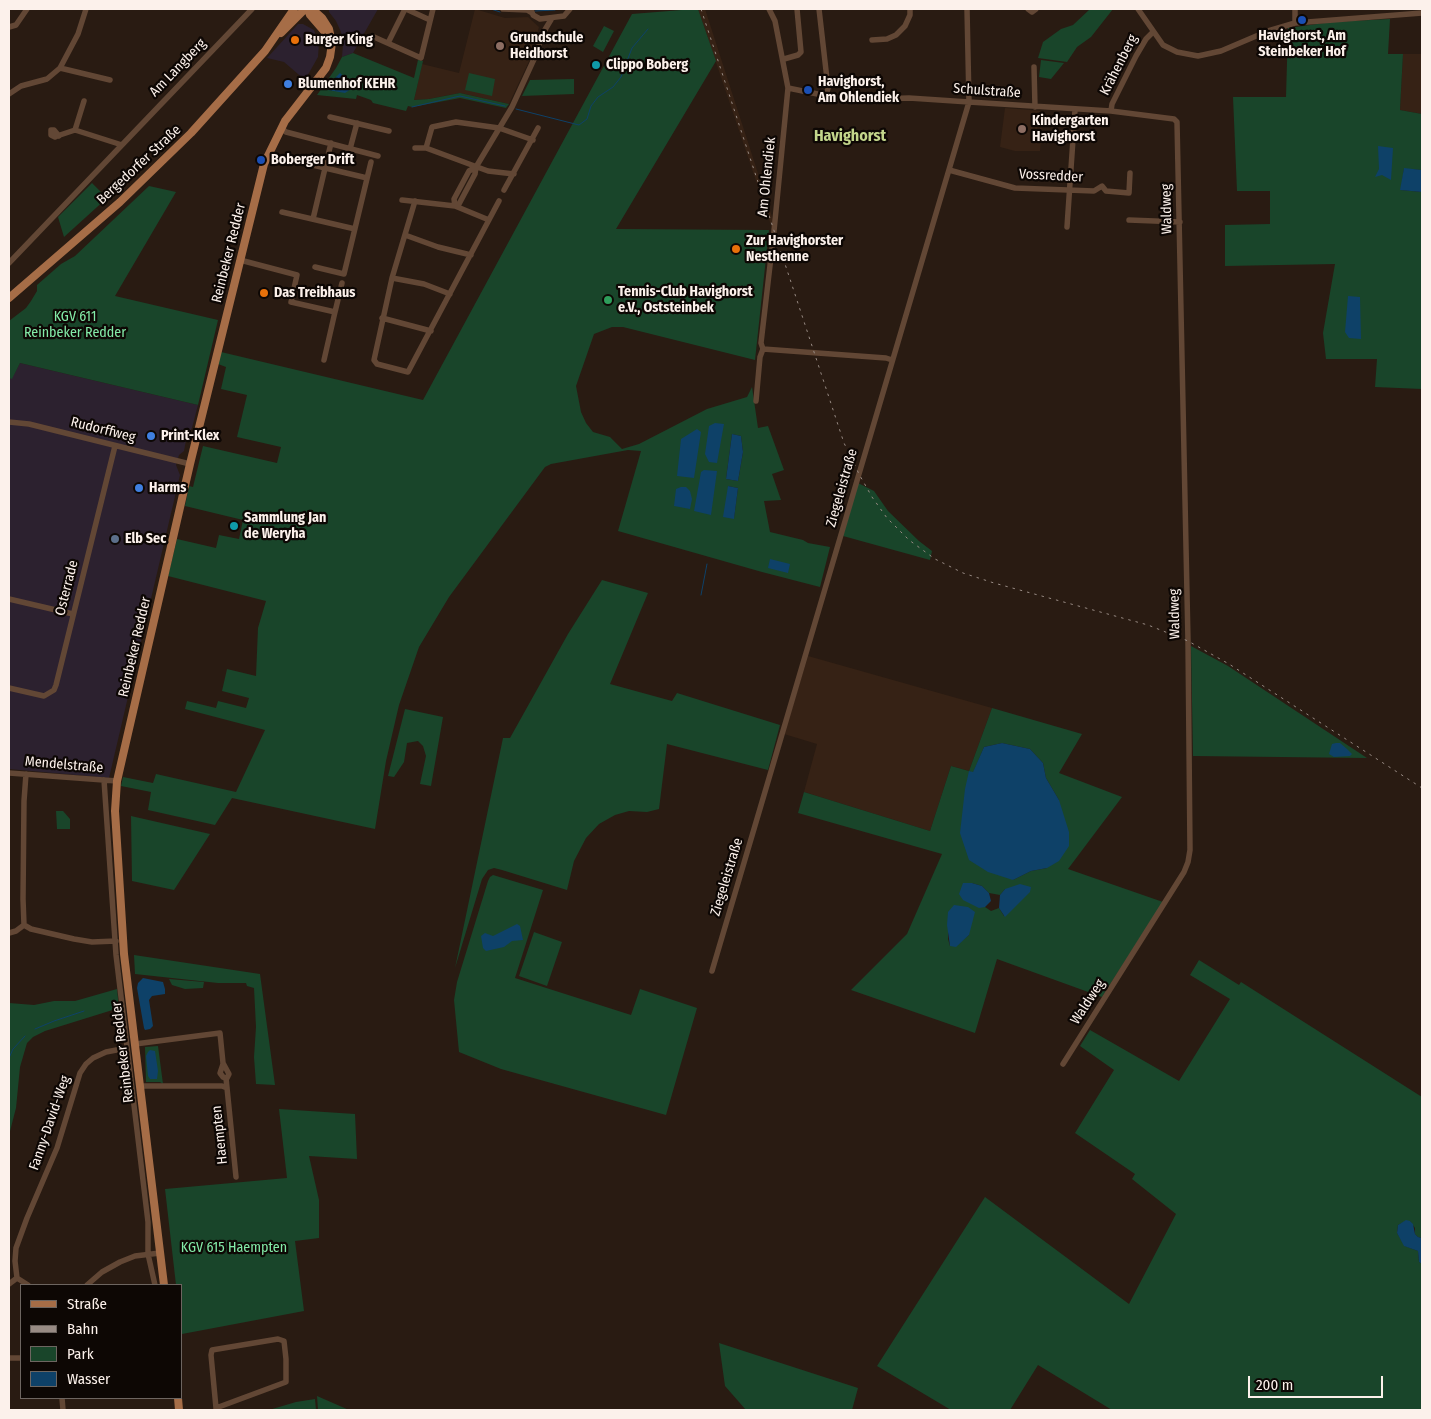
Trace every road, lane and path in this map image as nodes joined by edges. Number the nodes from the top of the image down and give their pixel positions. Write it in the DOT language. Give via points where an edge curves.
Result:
graph roads {
  1 [pos="27,9"];
  2 [pos="86,9"];
  3 [pos="252,9"];
  4 [pos="294,9"];
  5 [pos="309,9"];
  6 [pos="406,9"];
  7 [pos="433,9"];
  8 [pos="503,9"];
  9 [pos="516,9"];
  10 [pos="571,9"];
  11 [pos="769,9"];
  12 [pos="797,9"];
  13 [pos="819,9"];
  14 [pos="910,9"];
  15 [pos="967,9"];
  16 [pos="1028,9"];
  17 [pos="1036,9"];
  18 [pos="1138,9"];
  19 [pos="1295,9"];
  20 [pos="531,11"];
  21 [pos="1422,13"];
  22 [pos="552,18"];
  23 [pos="540,19"];
  24 [pos="430,20"];
  25 [pos="1295,23"];
  26 [pos="9,27"];
  27 [pos="544,32"];
  28 [pos="1153,32"];
  29 [pos="374,37"];
  30 [pos="274,39"];
  31 [pos="872,40"];
  32 [pos="388,43"];
  33 [pos="784,59"];
  34 [pos="1034,67"];
  35 [pos="60,68"];
  36 [pos="110,80"];
  37 [pos="788,88"];
  38 [pos="9,94"];
  39 [pos="826,96"];
  40 [pos="84,101"];
  41 [pos="968,102"];
  42 [pos="1035,107"];
  43 [pos="1075,110"];
  44 [pos="1111,111"];
  45 [pos="330,117"];
  46 [pos="357,123"];
  47 [pos="281,128"];
  48 [pos="499,128"];
  49 [pos="538,128"];
  50 [pos="1178,128"];
  51 [pos="75,130"];
  52 [pos="389,131"];
  53 [pos="59,136"];
  54 [pos="533,140"];
  55 [pos="331,143"];
  56 [pos="122,145"];
  57 [pos="415,148"];
  58 [pos="426,148"];
  59 [pos="350,149"];
  60 [pos="378,156"];
  61 [pos="296,161"];
  62 [pos="371,162"];
  63 [pos="325,168"];
  64 [pos="476,168"];
  65 [pos="949,170"];
  66 [pos="1130,173"];
  67 [pos="514,174"];
  68 [pos="367,178"];
  69 [pos="504,190"];
  70 [pos="1069,190"];
  71 [pos="402,200"];
  72 [pos="415,201"];
  73 [pos="499,201"];
  74 [pos="455,206"];
  75 [pos="282,212"];
  76 [pos="313,220"];
  77 [pos="489,220"];
  78 [pos="1129,220"];
  79 [pos="1180,222"];
  80 [pos="1067,227"];
  81 [pos="355,229"];
  82 [pos="405,235"];
  83 [pos="9,253"];
  84 [pos="471,255"];
  85 [pos="15,256"];
  86 [pos="240,260"];
  87 [pos="9,263"];
  88 [pos="315,268"];
  89 [pos="392,278"];
  90 [pos="342,283"];
  91 [pos="450,294"];
  92 [pos="11,295"];
  93 [pos="335,312"];
  94 [pos="382,318"];
  95 [pos="431,330"];
  96 [pos="763,349"];
  97 [pos="324,360"];
  98 [pos="892,360"];
  99 [pos="756,401"];
  100 [pos="9,422"];
  101 [pos="115,446"];
  102 [pos="190,464"];
  103 [pos="9,599"];
  104 [pos="73,614"];
  105 [pos="9,688"];
  106 [pos="9,773"];
  107 [pos="26,774"];
  108 [pos="104,780"];
  109 [pos="117,782"];
  110 [pos="24,925"];
  111 [pos="9,933"];
  112 [pos="116,941"];
  113 [pos="712,971"];
  114 [pos="131,1046"];
  115 [pos="1063,1064"];
  116 [pos="140,1086"];
  117 [pos="227,1088"];
  118 [pos="236,1177"];
  119 [pos="160,1252"];
  120 [pos="148,1254"];
  121 [pos="17,1278"];
  122 [pos="9,1284"];
  123 [pos="26,1284"];
  124 [pos="89,1284"];
  125 [pos="155,1284"];
  126 [pos="164,1284"];
  127 [pos="216,1409"];
  1 -- 26 [label="street" via="16,25"];
  2 -- 35 [label="street" via="78,34"];
  3 -- 56 [label="street, Am Langberg"];
  4 -- 30 [label="main road, Bergedorfer Straße"];
  5 -- 30 [label="main road, Bergedorfer Straße"];
  5 -- 47 [label="main road, Reinbeker Redder" via="327,26 332,43 330,57"];
  6 -- 24 [label="street"];
  6 -- 32 [label="street"];
  7 -- 24 [label="street"];
  8 -- 9 [label="street"];
  9 -- 20 [label="street"];
  10 -- 22 [label="street" via="564,16"];
  11 -- 33 [label="street, Am Ohlendiek"];
  12 -- 33 [label="street" via="801,52 798,56"];
  13 -- 39 [label="street" via="828,88"];
  14 -- 31 [label="street" via="905,26 896,35"];
  15 -- 41 [label="street, Ziegeleistraße"];
  16 -- 17 [label="street" via="1032,12"];
  18 -- 28 [label="street"];
  19 -- 25 [label="street"];
  20 -- 23 [label="street"];
  21 -- 25 [label="street"];
  22 -- 23 [label="street"];
  22 -- 27 [label="street"];
  23 -- 27 [label="street"];
  24 -- 32 [label="street" via="421,58"];
  25 -- 28 [label="street" via="1202,56 1170,49"];
  27 -- 48 [label="street"];
  28 -- 44 [label="street, Krähenberg" via="1136,56"];
  29 -- 32 [label="street"];
  30 -- 92 [label="main road, Bergedorfer Straße" via="168,156 120,202"];
  33 -- 37 [label="street, Am Ohlendiek"];
  34 -- 42 [label="street"];
  35 -- 36 [label="street"];
  35 -- 38 [label="street" via="47,78 21,86"];
  37 -- 39 [label="street, Schulstraße"];
  37 -- 96 [label="street, Am Ohlendiek" via="761,342"];
  39 -- 41 [label="street, Schulstraße" via="847,100 910,98"];
  40 -- 51 [label="street"];
  41 -- 42 [label="street, Schulstraße"];
  41 -- 65 [label="street, Ziegeleistraße"];
  42 -- 43 [label="street, Schulstraße"];
  43 -- 44 [label="street, Schulstraße"];
  43 -- 70 [label="street"];
  44 -- 50 [label="street, Schulstraße" via="1174,119"];
  45 -- 46 [label="street"];
  46 -- 52 [label="street"];
  46 -- 59 [label="street"];
  47 -- 55 [label="street"];
  47 -- 86 [label="main road, Reinbeker Redder" via="264,164"];
  48 -- 54 [label="street"];
  48 -- 58 [label="street" via="456,122 432,127"];
  48 -- 64 [label="street"];
  49 -- 54 [label="street"];
  50 -- 79 [label="street, Waldweg"];
  51 -- 53 [label="street"];
  51 -- 56 [label="street"];
  54 -- 67 [label="street"];
  55 -- 59 [label="street"];
  55 -- 63 [label="street"];
  56 -- 85 [label="street, Am Langberg"];
  57 -- 58 [label="street"];
  58 -- 64 [label="street"];
  59 -- 60 [label="street"];
  61 -- 63 [label="street"];
  62 -- 68 [label="street"];
  63 -- 68 [label="street"];
  63 -- 76 [label="street"];
  64 -- 67 [label="street"];
  64 -- 74 [label="street" via="469,172 454,199"];
  65 -- 70 [label="street, Vossredder" via="1015,188"];
  65 -- 98 [label="street, Ziegeleistraße"];
  66 -- 70 [label="street, Vossredder" via="1129,194 1106,191 1102,186 1094,191"];
  67 -- 69 [label="street"];
  68 -- 81 [label="street"];
  70 -- 80 [label="street"];
  71 -- 72 [label="street"];
  72 -- 74 [label="street"];
  72 -- 82 [label="street"];
  73 -- 77 [label="street"];
  74 -- 77 [label="street"];
  75 -- 76 [label="street"];
  76 -- 81 [label="street"];
  77 -- 84 [label="street"];
  78 -- 79 [label="street"];
  79 -- 115 [label="street, Waldweg" via="1190,850 1184,872"];
  81 -- 88 [label="street" via="344,274"];
  82 -- 84 [label="street"];
  82 -- 89 [label="street"];
  83 -- 85 [label="street"];
  84 -- 91 [label="street"];
  85 -- 87 [label="street, Am Langberg"];
  86 -- 93 [label="street" via="297,275 291,302"];
  86 -- 102 [label="main road, Reinbeker Redder"];
  89 -- 91 [label="street" via="424,284"];
  89 -- 94 [label="street"];
  90 -- 93 [label="street"];
  91 -- 95 [label="street"];
  93 -- 97 [label="street"];
  94 -- 95 [label="street"];
  94 -- 95 [label="street" via="374,360 377,364 408,372"];
  96 -- 98 [label="street"];
  96 -- 99 [label="street, Am Ohlendiek"];
  98 -- 113 [label="street, Ziegeleistraße"];
  100 -- 101 [label="street, Rudorffweg"];
  101 -- 102 [label="street, Rudorffweg"];
  101 -- 104 [label="street, Osterrade"];
  102 -- 109 [label="main road, Reinbeker Redder"];
  103 -- 104 [label="street"];
  104 -- 105 [label="street, Osterrade" via="54,690 44,696"];
  106 -- 107 [label="street, Mendelstraße"];
  107 -- 108 [label="street, Mendelstraße"];
  107 -- 110 [label="street"];
  108 -- 109 [label="street, Mendelstraße"];
  108 -- 112 [label="street, Reinbeker Redder"];
  109 -- 114 [label="main road, Reinbeker Redder" via="115,811"];
  110 -- 111 [label="street"];
  110 -- 112 [label="street" via="31,930 74,939"];
  112 -- 114 [label="street, Reinbeker Redder"];
  114 -- 116 [label="main road, Reinbeker Redder"];
  114 -- 117 [label="street, Fanny-David-Weg" via="220,1033 221,1076 226,1078"];
  114 -- 120 [label="street, Reinbeker Redder" via="148,1222"];
  114 -- 121 [label="street, Fanny-David-Weg" via="93,1058 80,1073 57,1148 16,1248"];
  116 -- 117 [label="street, Haempten"];
  116 -- 119 [label="main road, Reinbeker Redder"];
  117 -- 118 [label="street, Haempten"];
  119 -- 120 [label="street"];
  119 -- 126 [label="main road, Reinbeker Redder"];
  120 -- 124 [label="street" via="120,1262"];
  120 -- 125 [label="street, Reinbeker Redder"];
  121 -- 122 [label="street"];
  121 -- 123 [label="street"];
  127 -- 127 [label="street" via="212,1350 278,1339 284,1341 286,1382"];
}
